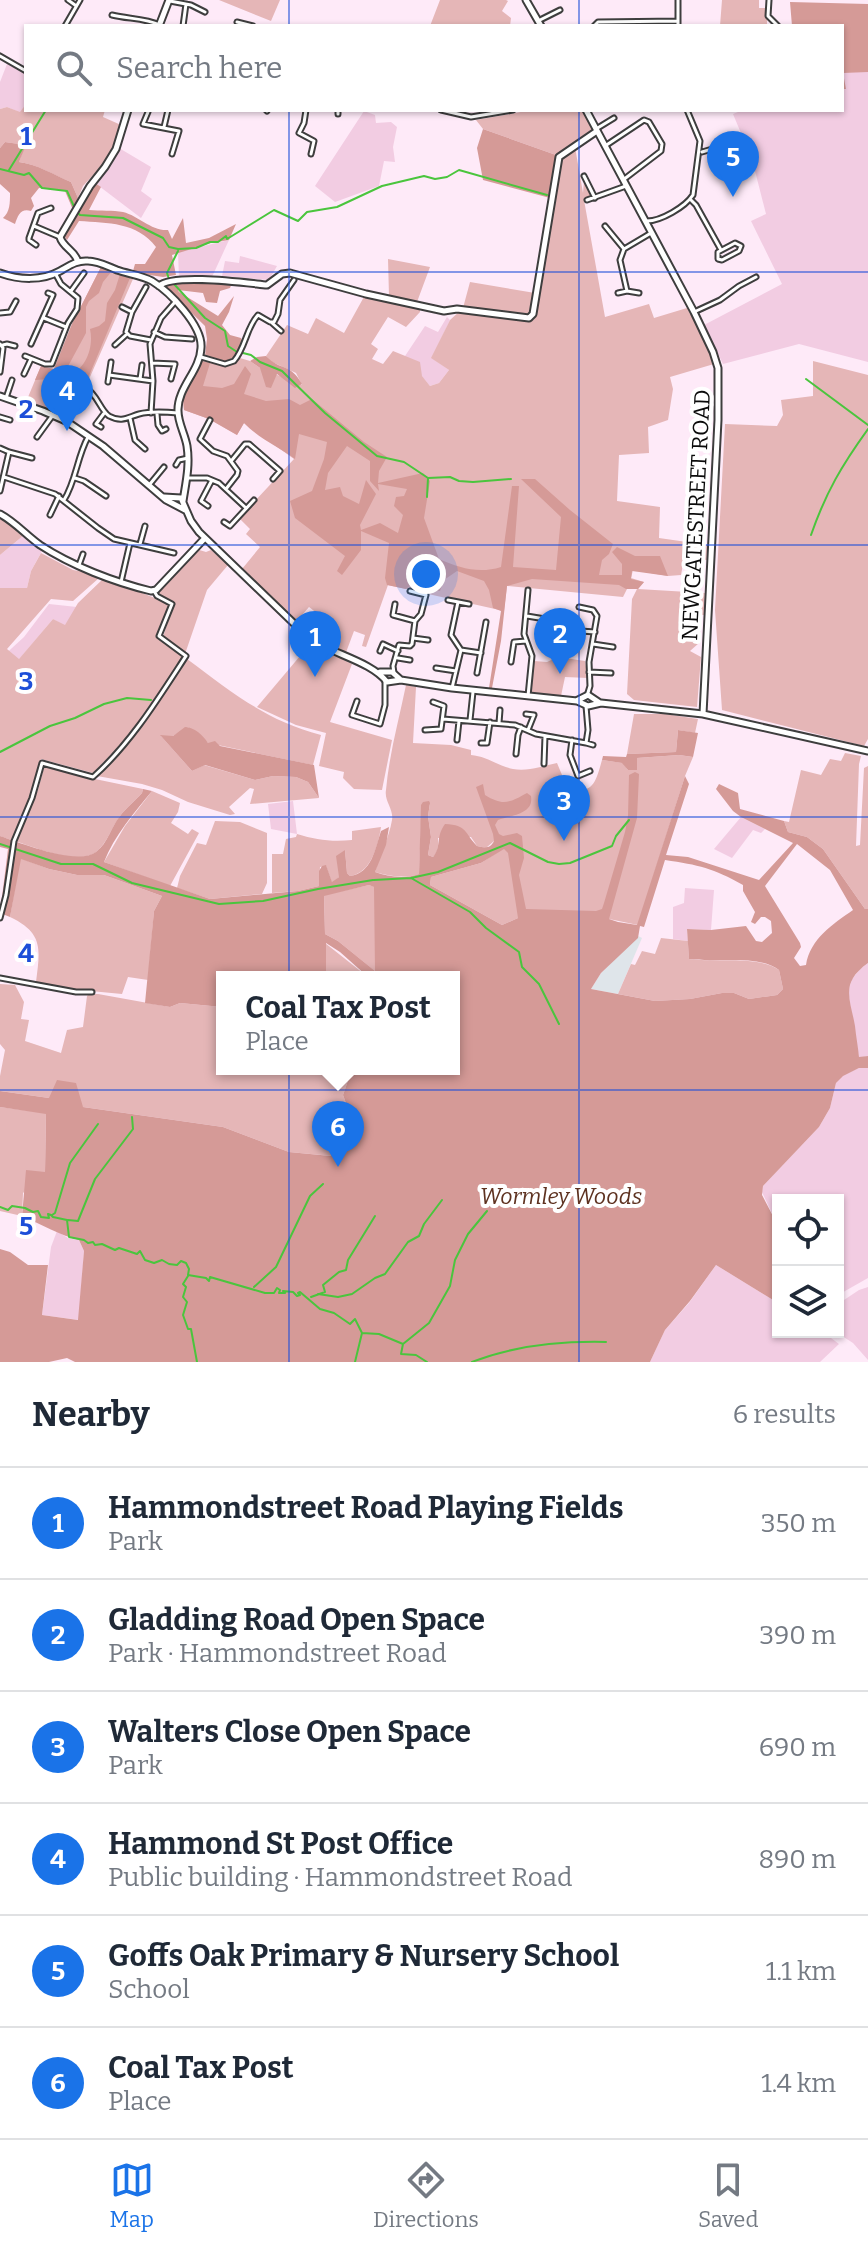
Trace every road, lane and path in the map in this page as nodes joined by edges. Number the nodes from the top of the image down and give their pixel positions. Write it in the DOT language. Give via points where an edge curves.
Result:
graph roads {
  1 [pos="68,0"];
  2 [pos="80,0"];
  3 [pos="169,0"];
  4 [pos="526,0"];
  5 [pos="678,0"];
  6 [pos="769,0"];
  7 [pos="186,4"];
  8 [pos="75,5"];
  9 [pos="560,10"];
  10 [pos="205,12"];
  11 [pos="112,15"];
  12 [pos="237,22"];
  13 [pos="66,24"];
  14 [pos="155,24"];
  15 [pos="160,24"];
  16 [pos="183,24"];
  17 [pos="245,24"];
  18 [pos="540,24"];
  19 [pos="596,24"];
  20 [pos="642,24"];
  21 [pos="678,24"];
  22 [pos="776,24"];
  23 [pos="0,56"];
  24 [pos="24,70"];
  25 [pos="127,112"];
  26 [pos="148,112"];
  27 [pos="168,112"];
  28 [pos="306,112"];
  29 [pos="450,112"];
  30 [pos="501,112"];
  31 [pos="587,112"];
  32 [pos="688,112"];
  33 [pos="614,118"];
  34 [pos="164,127"];
  35 [pos="597,130"];
  36 [pos="736,142"];
  37 [pos="605,146"];
  38 [pos="700,152"];
  39 [pos="172,154"];
  40 [pos="311,154"];
  41 [pos="584,176"];
  42 [pos="625,183"];
  43 [pos="595,198"];
  44 [pos="587,200"];
  45 [pos="691,200"];
  46 [pos="34,208"];
  47 [pos="51,208"];
  48 [pos="38,213"];
  49 [pos="644,220"];
  50 [pos="652,221"];
  51 [pos="34,226"];
  52 [pos="605,226"];
  53 [pos="650,231"];
  54 [pos="60,237"];
  55 [pos="36,245"];
  56 [pos="624,249"];
  57 [pos="721,250"];
  58 [pos="78,262"];
  59 [pos="0,273"];
  60 [pos="55,273"];
  61 [pos="84,273"];
  62 [pos="756,277"];
  63 [pos="294,280"];
  64 [pos="159,286"];
  65 [pos="146,287"];
  66 [pos="71,291"];
  67 [pos="627,291"];
  68 [pos="48,293"];
  69 [pos="618,293"];
  70 [pos="639,293"];
  71 [pos="16,301"];
  72 [pos="175,302"];
  73 [pos="122,307"];
  74 [pos="132,312"];
  75 [pos="694,312"];
  76 [pos="0,313"];
  77 [pos="44,318"];
  78 [pos="272,323"];
  79 [pos="30,327"];
  80 [pos="66,327"];
  81 [pos="37,330"];
  82 [pos="281,331"];
  83 [pos="154,332"];
  84 [pos="127,334"];
  85 [pos="192,339"];
  86 [pos="151,340"];
  87 [pos="31,344"];
  88 [pos="1,345"];
  89 [pos="115,345"];
  90 [pos="15,346"];
  91 [pos="25,356"];
  92 [pos="200,357"];
  93 [pos="31,359"];
  94 [pos="111,362"];
  95 [pos="152,363"];
  96 [pos="142,365"];
  97 [pos="0,372"];
  98 [pos="24,374"];
  99 [pos="109,375"];
  100 [pos="140,379"];
  101 [pos="171,379"];
  102 [pos="12,380"];
  103 [pos="153,381"];
  104 [pos="108,382"];
  105 [pos="85,387"];
  106 [pos="3,397"];
  107 [pos="72,407"];
  108 [pos="105,412"];
  109 [pos="151,413"];
  110 [pos="157,413"];
  111 [pos="178,413"];
  112 [pos="53,415"];
  113 [pos="0,417"];
  114 [pos="130,418"];
  115 [pos="10,420"];
  116 [pos="210,420"];
  117 [pos="66,421"];
  118 [pos="101,427"];
  119 [pos="166,429"];
  120 [pos="89,436"];
  121 [pos="37,437"];
  122 [pos="0,448"];
  123 [pos="145,449"];
  124 [pos="9,452"];
  125 [pos="32,458"];
  126 [pos="188,458"];
  127 [pos="232,460"];
  128 [pos="176,465"];
  129 [pos="164,467"];
  130 [pos="4,477"];
  131 [pos="74,477"];
  132 [pos="188,478"];
  133 [pos="273,479"];
  134 [pos="212,480"];
  135 [pos="150,484"];
  136 [pos="226,489"];
  137 [pos="0,491"];
  138 [pos="59,496"];
  139 [pos="106,496"];
  140 [pos="64,500"];
  141 [pos="254,500"];
  142 [pos="178,502"];
  143 [pos="208,506"];
  144 [pos="246,508"];
  145 [pos="0,514"];
  146 [pos="50,515"];
  147 [pos="224,522"];
  148 [pos="145,526"];
  149 [pos="205,538"];
  150 [pos="130,543"];
  151 [pos="140,544"];
  152 [pos="174,553"];
  153 [pos="83,554"];
  154 [pos="79,565"];
  155 [pos="121,582"];
  156 [pos="528,590"];
  157 [pos="154,591"];
  158 [pos="410,591"];
  159 [pos="448,600"];
  160 [pos="458,602"];
  161 [pos="395,604"];
  162 [pos="469,604"];
  163 [pos="579,607"];
  164 [pos="385,614"];
  165 [pos="393,615"];
  166 [pos="526,616"];
  167 [pos="415,621"];
  168 [pos="479,625"];
  169 [pos="545,629"];
  170 [pos="566,630"];
  171 [pos="595,632"];
  172 [pos="413,638"];
  173 [pos="428,640"];
  174 [pos="526,641"];
  175 [pos="593,644"];
  176 [pos="613,647"];
  177 [pos="461,650"];
  178 [pos="380,651"];
  179 [pos="398,651"];
  180 [pos="481,653"];
  181 [pos="396,658"];
  182 [pos="410,660"];
  183 [pos="511,662"];
  184 [pos="436,668"];
  185 [pos="456,671"];
  186 [pos="589,672"];
  187 [pos="477,673"];
  188 [pos="611,673"];
  189 [pos="389,677"];
  190 [pos="598,686"];
  191 [pos="452,688"];
  192 [pos="473,690"];
  193 [pos="528,696"];
  194 [pos="588,700"];
  195 [pos="357,701"];
  196 [pos="433,702"];
  197 [pos="500,710"];
  198 [pos="526,714"];
  199 [pos="703,714"];
  200 [pos="443,719"];
  201 [pos="470,720"];
  202 [pos="459,721"];
  203 [pos="490,722"];
  204 [pos="499,723"];
  205 [pos="521,727"];
  206 [pos="425,730"];
  207 [pos="528,730"];
  208 [pos="545,735"];
  209 [pos="457,740"];
  210 [pos="572,740"];
  211 [pos="481,743"];
  212 [pos="586,743"];
  213 [pos="593,745"];
  214 [pos="868,751"];
  215 [pos="516,754"];
  216 [pos="544,764"];
  217 [pos="590,771"];
  218 [pos="0,918"];
  219 [pos="0,978"];
  220 [pos="92,992"];
  1 -- 8 [label="street"];
  2 -- 8 [label="street"];
  3 -- 7 [label="street"];
  3 -- 15 [label="street"];
  4 -- 18 [label="street"];
  5 -- 21 [label="street"];
  6 -- 22 [label="street" via="768,16"];
  7 -- 10 [label="street"];
  7 -- 16 [label="street"];
  8 -- 13 [label="street"];
  9 -- 18 [label="street"];
  11 -- 14 [label="street"];
  12 -- 17 [label="street"];
  19 -- 20 [label="street"];
  20 -- 21 [label="street"];
  23 -- 24 [label="street"];
  25 -- 54 [label="street" via="116,149"];
  26 -- 34 [label="street" via="143,124"];
  27 -- 34 [label="street"];
  28 -- 40 [label="street" via="299,133 316,141"];
  29 -- 30 [label="street" via="471,117"];
  31 -- 35 [label="street, NEWGATESTREET ROAD"];
  32 -- 38 [label="street" via="699,134"];
  33 -- 35 [label="street"];
  34 -- 39 [label="street" via="179,131"];
  35 -- 37 [label="street, NEWGATESTREET ROAD"];
  35 -- 64 [label="street" via="559,157 529,318 444,311 290,273 269,285 168,280"];
  36 -- 38 [label="street"];
  37 -- 42 [label="street, NEWGATESTREET ROAD"];
  37 -- 42 [label="street" via="644,120 662,144 661,151"];
  38 -- 45 [label="street"];
  41 -- 43 [label="street"];
  42 -- 43 [label="street"];
  42 -- 49 [label="street, NEWGATESTREET ROAD"];
  43 -- 44 [label="street"];
  45 -- 50 [label="street"];
  45 -- 57 [label="street"];
  46 -- 48 [label="street"];
  47 -- 48 [label="street"];
  48 -- 51 [label="street"];
  49 -- 50 [label="street"];
  49 -- 53 [label="street, NEWGATESTREET ROAD"];
  50 -- 53 [label="street"];
  51 -- 54 [label="street"];
  51 -- 55 [label="street" via="29,240"];
  52 -- 56 [label="street"];
  53 -- 56 [label="street"];
  53 -- 75 [label="street, NEWGATESTREET ROAD"];
  54 -- 58 [label="street"];
  56 -- 67 [label="street" via="620,260"];
  57 -- 57 [label="street" via="735,243 741,246 721,260 716,256"];
  58 -- 60 [label="street"];
  58 -- 64 [label="street" via="98,262"];
  59 -- 60 [label="street" via="23,279"];
  60 -- 66 [label="street"];
  61 -- 66 [label="street"];
  62 -- 75 [label="street"];
  63 -- 78 [label="street"];
  64 -- 72 [label="street"];
  65 -- 74 [label="street"];
  66 -- 80 [label="street" via="81,300"];
  67 -- 69 [label="street"];
  67 -- 70 [label="street"];
  68 -- 77 [label="street" via="53,295"];
  71 -- 76 [label="street" via="10,312"];
  72 -- 83 [label="street"];
  72 -- 92 [label="street" via="198,330"];
  73 -- 74 [label="street"];
  74 -- 84 [label="street"];
  75 -- 199 [label="street, NEWGATESTREET ROAD" via="719,373"];
  77 -- 80 [label="street"];
  77 -- 81 [label="street"];
  78 -- 82 [label="street"];
  78 -- 92 [label="street" via="258,315 234,361 225,364"];
  79 -- 81 [label="street"];
  80 -- 93 [label="street" via="52,364"];
  81 -- 87 [label="street"];
  83 -- 85 [label="street"];
  83 -- 86 [label="street"];
  84 -- 86 [label="street"];
  84 -- 89 [label="street"];
  86 -- 95 [label="street"];
  88 -- 90 [label="street"];
  88 -- 97 [label="street"];
  91 -- 93 [label="street"];
  92 -- 111 [label="street"];
  93 -- 98 [label="street"];
  94 -- 99 [label="street"];
  95 -- 101 [label="street" via="174,364"];
  95 -- 103 [label="street"];
  96 -- 100 [label="street"];
  99 -- 100 [label="street"];
  99 -- 104 [label="street"];
  100 -- 103 [label="street"];
  102 -- 106 [label="street"];
  103 -- 109 [label="street"];
  105 -- 108 [label="street"];
  106 -- 112 [label="street"];
  107 -- 117 [label="street"];
  108 -- 114 [label="street"];
  108 -- 118 [label="street" via="96,424"];
  109 -- 110 [label="street"];
  109 -- 114 [label="street"];
  110 -- 111 [label="street"];
  110 -- 119 [label="street" via="159,428"];
  111 -- 126 [label="street"];
  112 -- 117 [label="street"];
  112 -- 121 [label="street"];
  113 -- 115 [label="street"];
  114 -- 123 [label="street" via="135,440"];
  116 -- 127 [label="street" via="200,439"];
  117 -- 120 [label="street"];
  120 -- 131 [label="street"];
  120 -- 135 [label="street"];
  122 -- 124 [label="street"];
  124 -- 125 [label="street"];
  124 -- 130 [label="street"];
  126 -- 128 [label="street"];
  126 -- 132 [label="street"];
  127 -- 133 [label="street" via="249,444 280,471"];
  127 -- 136 [label="street" via="237,474"];
  129 -- 135 [label="street"];
  130 -- 137 [label="street"];
  130 -- 138 [label="street"];
  131 -- 139 [label="street"];
  131 -- 140 [label="street"];
  132 -- 134 [label="street"];
  132 -- 142 [label="street"];
  134 -- 136 [label="street"];
  134 -- 143 [label="street" via="201,501"];
  135 -- 142 [label="street"];
  136 -- 144 [label="street"];
  138 -- 140 [label="street"];
  138 -- 146 [label="street"];
  140 -- 150 [label="street" via="109,536"];
  141 -- 144 [label="street"];
  142 -- 149 [label="street"];
  144 -- 147 [label="street" via="230,526"];
  145 -- 154 [label="street"];
  148 -- 151 [label="street"];
  149 -- 157 [label="street"];
  149 -- 189 [label="street" via="308,637"];
  150 -- 151 [label="street"];
  150 -- 155 [label="street"];
  151 -- 152 [label="street"];
  153 -- 154 [label="street"];
  154 -- 155 [label="street"];
  155 -- 157 [label="street"];
  156 -- 166 [label="street"];
  157 -- 218 [label="street" via="172,604 159,636 186,656 123,747 93,777 42,763 12,848"];
  158 -- 167 [label="street" via="428,595"];
  159 -- 160 [label="street"];
  160 -- 162 [label="street"];
  160 -- 177 [label="street" via="451,635"];
  161 -- 165 [label="street"];
  163 -- 171 [label="street" via="597,614"];
  164 -- 165 [label="street"];
  165 -- 167 [label="street"];
  166 -- 169 [label="street" via="545,619"];
  166 -- 174 [label="street"];
  167 -- 172 [label="street"];
  168 -- 180 [label="street" via="486,624"];
  170 -- 171 [label="street"];
  171 -- 175 [label="street"];
  172 -- 173 [label="street"];
  172 -- 179 [label="street" via="410,646 400,644"];
  174 -- 183 [label="street" via="514,642"];
  174 -- 193 [label="street" via="532,656"];
  175 -- 176 [label="street"];
  175 -- 186 [label="street"];
  177 -- 180 [label="street"];
  177 -- 185 [label="street"];
  178 -- 179 [label="street" via="381,643"];
  179 -- 181 [label="street"];
  180 -- 187 [label="street"];
  181 -- 182 [label="street"];
  181 -- 189 [label="street"];
  184 -- 185 [label="street"];
  185 -- 191 [label="street"];
  186 -- 188 [label="street"];
  186 -- 194 [label="street"];
  189 -- 191 [label="street"];
  189 -- 195 [label="street" via="383,724 351,715"];
  190 -- 194 [label="street"];
  191 -- 192 [label="street"];
  192 -- 193 [label="street"];
  192 -- 201 [label="street"];
  193 -- 194 [label="street"];
  194 -- 199 [label="street"];
  194 -- 212 [label="street"];
  196 -- 200 [label="street" via="446,705"];
  197 -- 204 [label="street"];
  198 -- 207 [label="street" via="534,715"];
  199 -- 214 [label="street"];
  200 -- 202 [label="street"];
  200 -- 206 [label="street" via="440,731"];
  201 -- 202 [label="street"];
  201 -- 203 [label="street"];
  202 -- 209 [label="street"];
  203 -- 204 [label="street"];
  203 -- 211 [label="street" via="487,743"];
  204 -- 205 [label="street"];
  205 -- 207 [label="street"];
  205 -- 215 [label="street"];
  207 -- 208 [label="street"];
  208 -- 210 [label="street"];
  208 -- 216 [label="street"];
  210 -- 212 [label="street"];
  210 -- 217 [label="street" via="570,755 578,776"];
  212 -- 213 [label="street"];
  219 -- 220 [label="street"];
}
